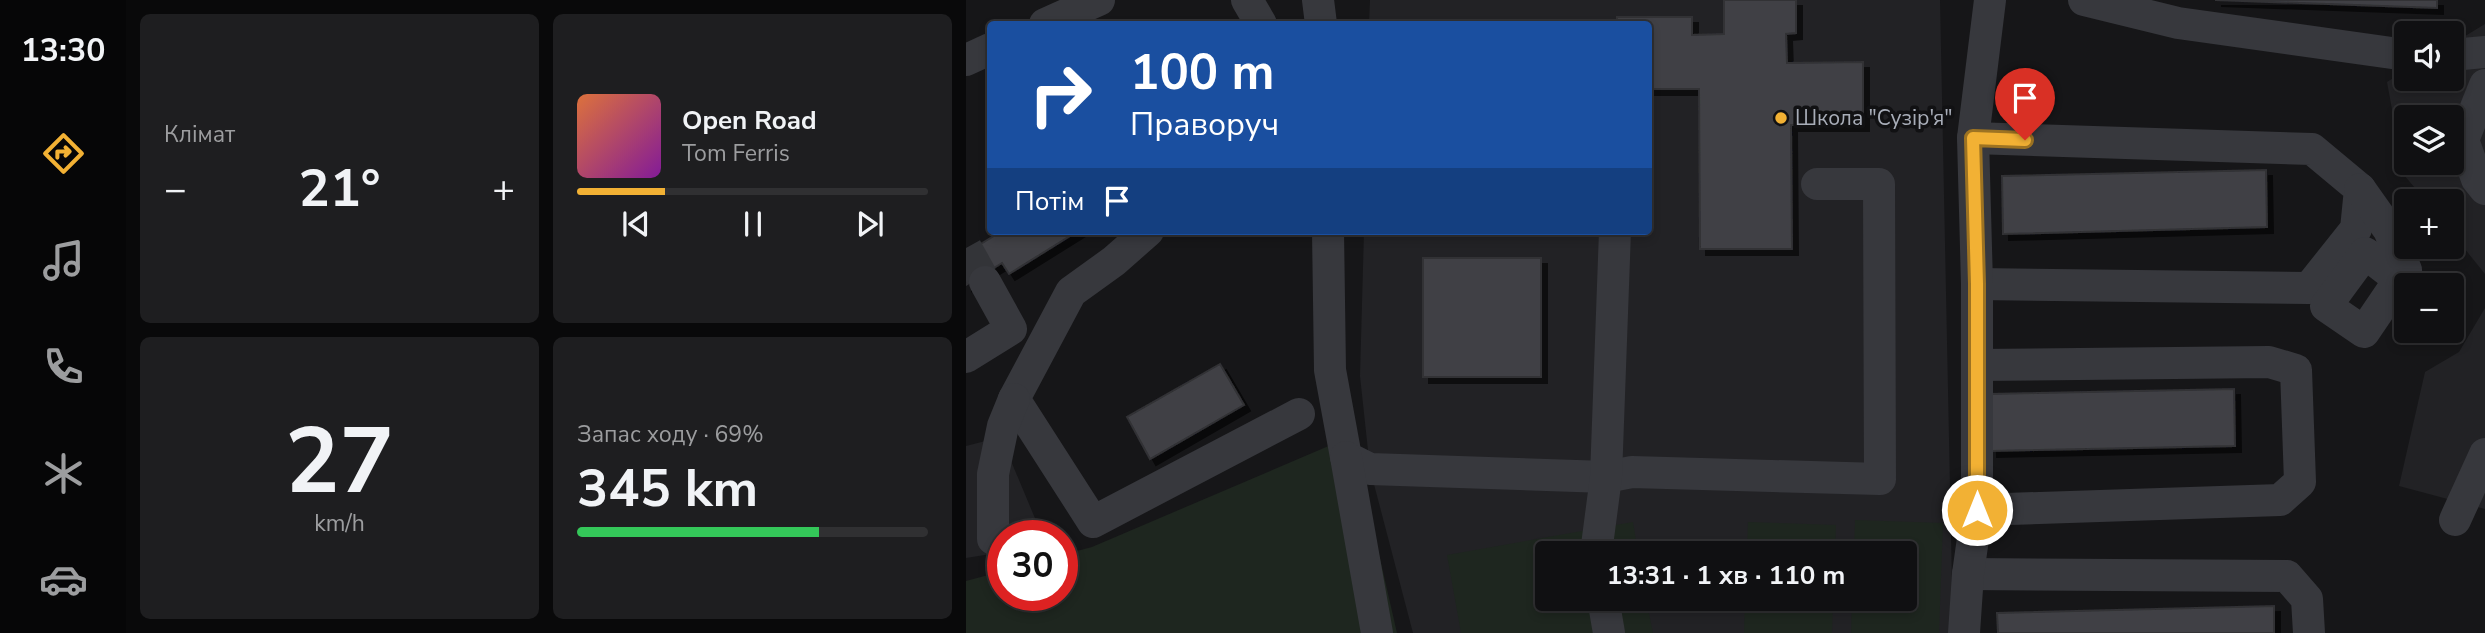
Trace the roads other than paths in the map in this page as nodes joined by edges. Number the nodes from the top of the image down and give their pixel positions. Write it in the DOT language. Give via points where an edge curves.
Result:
graph roads {
  1 [pos="1099,0"];
  2 [pos="1247,0"];
  3 [pos="1318,0"];
  4 [pos="1990,0"];
  5 [pos="2084,0"];
  6 [pos="1052,21"];
  7 [pos="1259,21"];
  8 [pos="1321,21"];
  9 [pos="987,50"];
  10 [pos="2485,52"];
  11 [pos="2394,53"];
  12 [pos="2464,54"];
  13 [pos="966,60"];
  14 [pos="2485,85"];
  15 [pos="1973,138"];
  16 [pos="1817,184"];
  17 [pos="2360,189"];
  18 [pos="2485,189"];
  19 [pos="1143,235"];
  20 [pos="1328,235"];
  21 [pos="1615,235"];
  22 [pos="2404,273"];
  23 [pos="985,282"];
  24 [pos="1977,284"];
  25 [pos="1071,292"];
  26 [pos="1011,328"];
  27 [pos="966,357"];
  28 [pos="1977,365"];
  29 [pos="1014,399"];
  30 [pos="1299,414"];
  31 [pos="2485,454"];
  32 [pos="1358,463"];
  33 [pos="1606,477"];
  34 [pos="1977,510"];
  35 [pos="993,520"];
  36 [pos="2455,520"];
  37 [pos="1598,541"];
  38 [pos="1968,574"];
  39 [pos="1605,611"];
  40 [pos="1377,633"];
  41 [pos="1609,633"];
  42 [pos="1964,633"];
  43 [pos="2309,633"];
  1 -- 6 [label="street"];
  2 -- 7 [label="street"];
  3 -- 8 [label="street"];
  4 -- 15 [label="street"];
  5 -- 11 [label="street" via="2178,23"];
  9 -- 13 [label="street"];
  10 -- 12 [label="street"];
  14 -- 18 [label="street" via="2463,140"];
  15 -- 17 [label="street" via="2312,149"];
  15 -- 24 [label="street"];
  16 -- 33 [label="street" via="1879,184 1880,480 1632,472"];
  17 -- 22 [label="street" via="2389,230"];
  17 -- 24 [label="street" via="2356,229 2309,288"];
  19 -- 25 [label="street"];
  20 -- 32 [label="street" via="1330,370"];
  21 -- 33 [label="street"];
  23 -- 26 [label="street"];
  24 -- 28 [label="street"];
  25 -- 26 [label="street"];
  25 -- 29 [label="street"];
  26 -- 27 [label="street"];
  28 -- 34 [label="street"];
  28 -- 34 [label="street" via="2269,362 2295,370 2300,482 2280,500"];
  29 -- 30 [label="street" via="1093,522"];
  29 -- 35 [label="street" via="993,474"];
  31 -- 36 [label="street"];
  32 -- 33 [label="street"];
  32 -- 40 [label="street"];
  33 -- 37 [label="street"];
  34 -- 38 [label="street"];
  38 -- 42 [label="street"];
  38 -- 43 [label="street" via="2287,576 2307,599"];
  39 -- 41 [label="street"];
}
